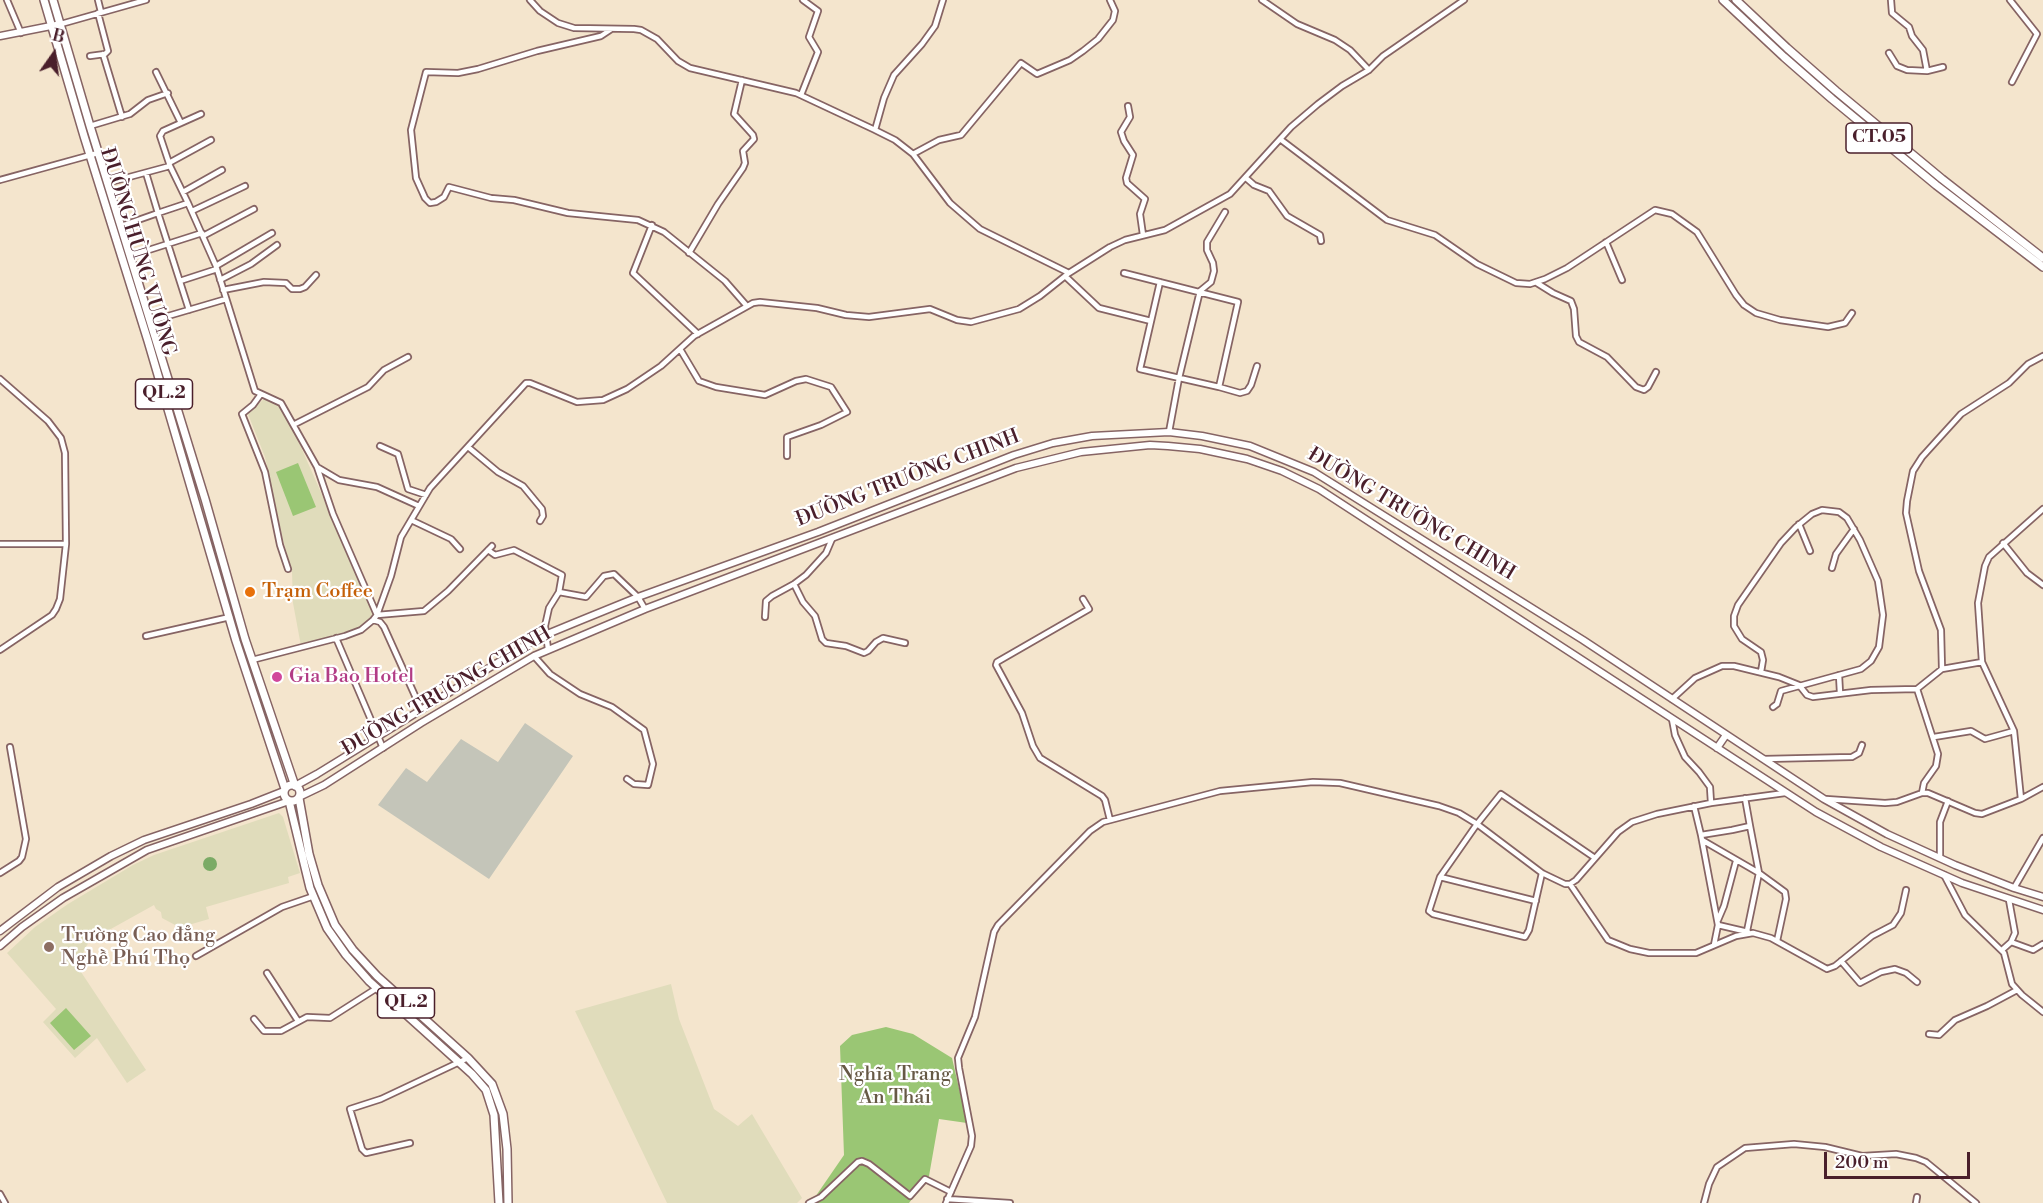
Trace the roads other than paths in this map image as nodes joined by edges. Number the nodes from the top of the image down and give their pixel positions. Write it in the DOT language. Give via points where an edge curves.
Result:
graph roads {
  1 [pos="44,0"];
  2 [pos="53,0"];
  3 [pos="98,0"];
  4 [pos="146,0"];
  5 [pos="530,0"];
  6 [pos="803,0"];
  7 [pos="944,0"];
  8 [pos="1110,0"];
  9 [pos="1262,0"];
  10 [pos="1464,0"];
  11 [pos="1723,0"];
  12 [pos="1736,0"];
  13 [pos="1891,0"];
  14 [pos="2010,0"];
  15 [pos="131,2"];
  16 [pos="8,3"];
  17 [pos="0,9"];
  18 [pos="99,12"];
  19 [pos="61,24"];
  20 [pos="52,26"];
  21 [pos="610,30"];
  22 [pos="21,33"];
  23 [pos="0,36"];
  24 [pos="103,54"];
  25 [pos="1889,54"];
  26 [pos="90,57"];
  27 [pos="1943,68"];
  28 [pos="1369,70"];
  29 [pos="1927,71"];
  30 [pos="156,72"];
  31 [pos="742,80"];
  32 [pos="2012,82"];
  33 [pos="168,93"];
  34 [pos="801,95"];
  35 [pos="1128,106"];
  36 [pos="201,114"];
  37 [pos="122,117"];
  38 [pos="181,123"];
  39 [pos="90,126"];
  40 [pos="875,130"];
  41 [pos="1280,139"];
  42 [pos="211,140"];
  43 [pos="98,153"];
  44 [pos="913,154"];
  45 [pos="90,156"];
  46 [pos="169,164"];
  47 [pos="222,170"];
  48 [pos="146,172"];
  49 [pos="1246,178"];
  50 [pos="0,180"];
  51 [pos="107,183"];
  52 [pos="245,186"];
  53 [pos="183,192"];
  54 [pos="188,203"];
  55 [pos="254,209"];
  56 [pos="192,211"];
  57 [pos="1226,212"];
  58 [pos="158,213"];
  59 [pos="652,225"];
  60 [pos="121,226"];
  61 [pos="272,233"];
  62 [pos="202,235"];
  63 [pos="1143,236"];
  64 [pos="1321,241"];
  65 [pos="1606,242"];
  66 [pos="168,244"];
  67 [pos="277,245"];
  68 [pos="689,253"];
  69 [pos="130,256"];
  70 [pos="2043,258"];
  71 [pos="216,267"];
  72 [pos="2043,267"];
  73 [pos="1124,273"];
  74 [pos="316,275"];
  75 [pos="1067,275"];
  76 [pos="220,280"];
  77 [pos="1622,280"];
  78 [pos="180,281"];
  79 [pos="1160,282"];
  80 [pos="1537,283"];
  81 [pos="223,290"];
  82 [pos="1200,291"];
  83 [pos="226,299"];
  84 [pos="746,305"];
  85 [pos="189,310"];
  86 [pos="1852,313"];
  87 [pos="151,321"];
  88 [pos="1151,321"];
  89 [pos="698,334"];
  90 [pos="680,349"];
  91 [pos="2043,356"];
  92 [pos="408,357"];
  93 [pos="1257,366"];
  94 [pos="1656,372"];
  95 [pos="1179,378"];
  96 [pos="0,379"];
  97 [pos="1219,387"];
  98 [pos="261,394"];
  99 [pos="295,424"];
  100 [pos="1169,432"];
  101 [pos="1115,434"];
  102 [pos="380,446"];
  103 [pos="468,447"];
  104 [pos="1117,448"];
  105 [pos="787,456"];
  106 [pos="316,467"];
  107 [pos="1330,481"];
  108 [pos="1324,492"];
  109 [pos="426,495"];
  110 [pos="419,507"];
  111 [pos="2043,509"];
  112 [pos="411,520"];
  113 [pos="540,521"];
  114 [pos="1799,524"];
  115 [pos="1854,529"];
  116 [pos="832,539"];
  117 [pos="2003,543"];
  118 [pos="0,544"];
  119 [pos="66,544"];
  120 [pos="460,549"];
  121 [pos="1810,551"];
  122 [pos="1832,567"];
  123 [pos="288,568"];
  124 [pos="794,584"];
  125 [pos="2043,585"];
  126 [pos="559,592"];
  127 [pos="638,597"];
  128 [pos="1083,599"];
  129 [pos="645,609"];
  130 [pos="377,615"];
  131 [pos="230,617"];
  132 [pos="765,617"];
  133 [pos="373,620"];
  134 [pos="545,635"];
  135 [pos="146,636"];
  136 [pos="336,638"];
  137 [pos="905,643"];
  138 [pos="548,649"];
  139 [pos="0,650"];
  140 [pos="534,656"];
  141 [pos="252,660"];
  142 [pos="1982,662"];
  143 [pos="1942,669"];
  144 [pos="1761,672"];
  145 [pos="1839,675"];
  146 [pos="1798,685"];
  147 [pos="1917,689"];
  148 [pos="1840,693"];
  149 [pos="1672,699"];
  150 [pos="1773,706"];
  151 [pos="421,709"];
  152 [pos="1672,719"];
  153 [pos="2014,731"];
  154 [pos="1726,735"];
  155 [pos="378,736"];
  156 [pos="1934,737"];
  157 [pos="1862,745"];
  158 [pos="9,747"];
  159 [pos="382,748"];
  160 [pos="1717,748"];
  161 [pos="1764,759"];
  162 [pos="627,779"];
  163 [pos="295,786"];
  164 [pos="2043,788"];
  165 [pos="284,790"];
  166 [pos="1785,793"];
  167 [pos="1922,793"];
  168 [pos="299,797"];
  169 [pos="1745,798"];
  170 [pos="1824,799"];
  171 [pos="2021,799"];
  172 [pos="289,801"];
  173 [pos="1948,801"];
  174 [pos="1711,803"];
  175 [pos="1695,806"];
  176 [pos="1110,820"];
  177 [pos="1477,824"];
  178 [pos="1750,826"];
  179 [pos="1702,837"];
  180 [pos="2043,838"];
  181 [pos="1717,849"];
  182 [pos="1706,857"];
  183 [pos="1595,858"];
  184 [pos="1940,858"];
  185 [pos="1736,861"];
  186 [pos="0,873"];
  187 [pos="1542,873"];
  188 [pos="1759,873"];
  189 [pos="1944,875"];
  190 [pos="1440,877"];
  191 [pos="1570,884"];
  192 [pos="2014,888"];
  193 [pos="1906,890"];
  194 [pos="314,896"];
  195 [pos="2043,897"];
  196 [pos="2009,900"];
  197 [pos="1536,901"];
  198 [pos="2043,910"];
  199 [pos="1718,922"];
  200 [pos="0,932"];
  201 [pos="1747,932"];
  202 [pos="1753,933"];
  203 [pos="1777,941"];
  204 [pos="2011,942"];
  205 [pos="2043,944"];
  206 [pos="1714,945"];
  207 [pos="0,946"];
  208 [pos="2002,950"];
  209 [pos="196,956"];
  210 [pos="1841,962"];
  211 [pos="267,973"];
  212 [pos="1917,982"];
  213 [pos="377,988"];
  214 [pos="2017,990"];
  215 [pos="2043,1012"];
  216 [pos="254,1019"];
  217 [pos="298,1021"];
  218 [pos="1929,1034"];
  219 [pos="468,1058"];
  220 [pos="460,1062"];
  221 [pos="410,1143"];
  222 [pos="951,1192"];
  223 [pos="0,1194"];
  224 [pos="1917,1197"];
  225 [pos="946,1201"];
  226 [pos="5,1203"];
  227 [pos="499,1203"];
  228 [pos="508,1203"];
  229 [pos="809,1203"];
  230 [pos="1010,1203"];
  231 [pos="1704,1203"];
  232 [pos="1916,1203"];
  233 [pos="1976,1203"];
  1 -- 20 [label="highway, ĐƯỜNG HÙNG VƯƠNG / QL.2"];
  2 -- 19 [label="highway, ĐƯỜNG HÙNG VƯƠNG / QL.2"];
  3 -- 18 [label="street"];
  4 -- 15 [label="street"];
  5 -- 21 [label="street" via="558,23"];
  6 -- 34 [label="street" via="818,11 809,37 818,52"];
  7 -- 40 [label="street" via="935,26 894,75"];
  8 -- 44 [label="street" via="1115,11 1113,20 1083,51 1037,74 1021,63 961,135 939,140"];
  9 -- 28 [label="street" via="1297,24 1335,40"];
  10 -- 28 [label="street"];
  11 -- 72 [label="highway, CT.05" via="1832,99"];
  12 -- 70 [label="highway, CT.05" via="1836,91"];
  13 -- 29 [label="street" via="1892,13 1909,27 1923,50"];
  14 -- 32 [label="street" via="2037,34"];
  15 -- 18 [label="street"];
  16 -- 17 [label="street"];
  16 -- 22 [label="street"];
  18 -- 19 [label="street"];
  18 -- 24 [label="street" via="108,51"];
  19 -- 20 [label="main road"];
  19 -- 39 [label="highway, ĐƯỜNG HÙNG VƯƠNG / QL.2"];
  20 -- 22 [label="main road"];
  20 -- 45 [label="highway, ĐƯỜNG HÙNG VƯƠNG / QL.2"];
  21 -- 31 [label="street" via="641,30 657,39 683,65"];
  21 -- 59 [label="street" via="601,36 463,73 426,72 411,130 416,178 430,203 440,200 449,187 568,213 629,218"];
  22 -- 23 [label="main road"];
  24 -- 26 [label="street"];
  24 -- 37 [label="street"];
  25 -- 29 [label="street" via="1901,68"];
  27 -- 29 [label="street"];
  28 -- 41 [label="street" via="1318,104"];
  30 -- 33 [label="street"];
  31 -- 34 [label="street"];
  31 -- 68 [label="street" via="734,114 754,139 743,151 743,168"];
  33 -- 37 [label="street" via="148,100"];
  33 -- 38 [label="street"];
  34 -- 40 [label="street"];
  35 -- 63 [label="street" via="1130,117 1121,132 1133,155 1126,178 1144,199 1140,214"];
  36 -- 38 [label="street"];
  37 -- 39 [label="street"];
  38 -- 46 [label="street" via="160,136"];
  39 -- 43 [label="highway, ĐƯỜNG HÙNG VƯƠNG / QL.2"];
  40 -- 44 [label="street"];
  41 -- 49 [label="street"];
  41 -- 80 [label="street" via="1387,220 1435,235 1477,264 1516,283"];
  42 -- 46 [label="street"];
  43 -- 45 [label="street"];
  43 -- 51 [label="highway, ĐƯỜNG HÙNG VƯƠNG / QL.2"];
  44 -- 75 [label="street" via="950,203 980,230"];
  45 -- 50 [label="street"];
  45 -- 131 [label="highway, ĐƯỜNG HÙNG VƯƠNG / QL.2"];
  46 -- 48 [label="street"];
  46 -- 53 [label="street"];
  47 -- 53 [label="street"];
  48 -- 51 [label="street"];
  48 -- 58 [label="street"];
  49 -- 63 [label="street" via="1212,205 1165,230"];
  49 -- 64 [label="street" via="1269,191 1287,216 1320,236"];
  51 -- 60 [label="highway, ĐƯỜNG HÙNG VƯƠNG / QL.2"];
  52 -- 56 [label="street"];
  53 -- 54 [label="street"];
  54 -- 56 [label="street"];
  54 -- 58 [label="street"];
  55 -- 62 [label="street"];
  56 -- 62 [label="street"];
  57 -- 82 [label="street" via="1207,242 1214,272 1211,282"];
  58 -- 60 [label="street"];
  58 -- 66 [label="street"];
  59 -- 68 [label="street"];
  59 -- 89 [label="street" via="633,273"];
  60 -- 69 [label="highway, ĐƯỜNG HÙNG VƯƠNG / QL.2"];
  61 -- 71 [label="street"];
  62 -- 66 [label="street"];
  62 -- 71 [label="street"];
  63 -- 75 [label="street" via="1110,247"];
  65 -- 77 [label="street"];
  65 -- 80 [label="street"];
  65 -- 86 [label="street" via="1650,212 1672,214 1697,232 1736,295 1751,310 1774,319 1828,327 1845,324"];
  66 -- 69 [label="street"];
  66 -- 78 [label="street"];
  67 -- 76 [label="street"];
  68 -- 84 [label="street" via="725,281"];
  69 -- 87 [label="highway, ĐƯỜNG HÙNG VƯƠNG / QL.2"];
  71 -- 76 [label="street"];
  71 -- 78 [label="street"];
  73 -- 79 [label="street"];
  74 -- 81 [label="street" via="300,289 291,289 286,283 264,282"];
  75 -- 84 [label="street" via="1018,309 971,322 930,309 869,317 760,302"];
  75 -- 88 [label="street" via="1101,309"];
  76 -- 81 [label="street"];
  78 -- 85 [label="street"];
  79 -- 82 [label="street"];
  79 -- 88 [label="street"];
  80 -- 94 [label="street" via="1571,301 1579,342 1607,357 1636,387 1644,390"];
  81 -- 83 [label="street"];
  82 -- 95 [label="street"];
  82 -- 97 [label="street" via="1238,302"];
  83 -- 85 [label="street"];
  83 -- 98 [label="street" via="255,390"];
  84 -- 89 [label="street"];
  85 -- 87 [label="street"];
  87 -- 141 [label="highway, ĐƯỜNG HÙNG VƯƠNG / QL.2"];
  88 -- 95 [label="street" via="1140,369"];
  89 -- 90 [label="street"];
  90 -- 103 [label="street" via="662,366 603,400 577,402 526,383"];
  90 -- 105 [label="street" via="699,381 716,387 765,395 801,380 831,387 847,412 787,436"];
  91 -- 143 [label="street" via="1961,414 1913,471 1906,513 1919,571 1941,630"];
  92 -- 99 [label="street" via="384,370 368,387"];
  93 -- 97 [label="street" via="1247,391"];
  95 -- 97 [label="street"];
  95 -- 100 [label="street"];
  96 -- 119 [label="street" via="48,421 61,438 65,453"];
  98 -- 99 [label="street" via="281,403"];
  98 -- 123 [label="street" via="242,414 265,472"];
  99 -- 106 [label="street"];
  100 -- 101 [label="main road, ĐƯỜNG TRƯỜNG CHINH"];
  100 -- 107 [label="main road, ĐƯỜNG TRƯỜNG CHINH" via="1250,446"];
  101 -- 104 [label="main road"];
  101 -- 127 [label="main road, ĐƯỜNG TRƯỜNG CHINH" via="1053,443 1014,455"];
  102 -- 109 [label="street" via="398,454 408,489"];
  103 -- 109 [label="street"];
  103 -- 113 [label="street" via="523,486 542,509"];
  104 -- 108 [label="main road, ĐƯỜNG TRƯỜNG CHINH" via="1168,446 1230,454 1282,471"];
  104 -- 116 [label="main road, ĐƯỜNG TRƯỜNG CHINH" via="1057,456 1016,468"];
  106 -- 110 [label="street" via="339,480 377,487"];
  106 -- 130 [label="street"];
  107 -- 108 [label="main road"];
  107 -- 149 [label="main road, ĐƯỜNG TRƯỜNG CHINH"];
  108 -- 152 [label="main road, ĐƯỜNG TRƯỜNG CHINH"];
  109 -- 110 [label="street"];
  110 -- 112 [label="street"];
  111 -- 117 [label="street"];
  112 -- 120 [label="street" via="451,539"];
  112 -- 130 [label="street" via="401,537"];
  114 -- 115 [label="street" via="1822,510 1835,510"];
  114 -- 121 [label="street"];
  114 -- 144 [label="street" via="1762,570 1734,616 1738,635 1761,652"];
  115 -- 122 [label="street" via="1836,554"];
  115 -- 145 [label="street" via="1878,581 1883,624 1879,647 1871,661 1861,669"];
  116 -- 124 [label="street" via="816,565"];
  116 -- 129 [label="main road, ĐƯỜNG TRƯỜNG CHINH"];
  117 -- 125 [label="street" via="2027,573"];
  117 -- 142 [label="street" via="1987,559 1979,591"];
  118 -- 119 [label="street"];
  119 -- 139 [label="street" via="56,609"];
  124 -- 132 [label="street" via="766,602"];
  124 -- 137 [label="street" via="815,616 826,643 864,653 883,638"];
  126 -- 127 [label="street" via="586,597 610,574 618,576"];
  126 -- 130 [label="street" via="563,578 560,573 514,550 495,555 490,548 424,611"];
  126 -- 134 [label="street" via="549,608"];
  127 -- 129 [label="street"];
  127 -- 134 [label="main road, ĐƯỜNG TRƯỜNG CHINH"];
  128 -- 176 [label="street" via="1089,609 996,664 1040,758 1102,796"];
  129 -- 138 [label="main road, ĐƯỜNG TRƯỜNG CHINH"];
  130 -- 133 [label="street"];
  131 -- 135 [label="street"];
  131 -- 165 [label="highway, ĐƯỜNG HÙNG VƯƠNG / QL.2"];
  133 -- 136 [label="street" via="361,630"];
  133 -- 151 [label="street" via="384,627"];
  134 -- 138 [label="street"];
  134 -- 151 [label="main road, ĐƯỜNG TRƯỜNG CHINH"];
  136 -- 141 [label="street"];
  136 -- 155 [label="street"];
  138 -- 140 [label="main road, ĐƯỜNG TRƯỜNG CHINH"];
  140 -- 159 [label="main road, ĐƯỜNG TRƯỜNG CHINH"];
  140 -- 162 [label="street" via="550,674 580,694 612,707 644,730 653,764 648,785"];
  141 -- 163 [label="highway, ĐƯỜNG HÙNG VƯƠNG / QL.2"];
  142 -- 143 [label="street"];
  142 -- 153 [label="street"];
  143 -- 147 [label="street"];
  144 -- 146 [label="street"];
  144 -- 149 [label="street" via="1722,666 1695,678"];
  145 -- 146 [label="street"];
  145 -- 148 [label="street"];
  146 -- 148 [label="street" via="1813,698"];
  146 -- 150 [label="street" via="1779,692"];
  147 -- 148 [label="street"];
  147 -- 156 [label="street"];
  149 -- 154 [label="main road, ĐƯỜNG TRƯỜNG CHINH"];
  151 -- 155 [label="main road, ĐƯỜNG TRƯỜNG CHINH"];
  152 -- 160 [label="main road, ĐƯỜNG TRƯỜNG CHINH"];
  152 -- 174 [label="street" via="1685,757 1710,787"];
  153 -- 156 [label="street" via="1985,739 1971,731"];
  153 -- 171 [label="street"];
  154 -- 160 [label="main road"];
  154 -- 161 [label="main road, ĐƯỜNG TRƯỜNG CHINH"];
  155 -- 159 [label="street"];
  155 -- 163 [label="main road, ĐƯỜNG TRƯỜNG CHINH"];
  156 -- 167 [label="street" via="1938,760"];
  157 -- 161 [label="street" via="1852,757"];
  158 -- 186 [label="street" via="26,839 19,861"];
  159 -- 168 [label="main road, ĐƯỜNG TRƯỜNG CHINH"];
  160 -- 166 [label="main road, ĐƯỜNG TRƯỜNG CHINH"];
  161 -- 170 [label="main road, ĐƯỜNG TRƯỜNG CHINH"];
  163 -- 165 [label="highway"];
  163 -- 168 [label="highway, QL.2" via="300,790"];
  164 -- 171 [label="street"];
  165 -- 172 [label="highway, QL.2"];
  165 -- 200 [label="main road" via="136,844 58,887"];
  166 -- 169 [label="street"];
  166 -- 189 [label="main road, ĐƯỜNG TRƯỜNG CHINH" via="1881,848"];
  167 -- 170 [label="street" via="1885,803"];
  167 -- 173 [label="street"];
  168 -- 172 [label="highway"];
  168 -- 219 [label="highway, QL.2" via="309,854 335,925 377,976"];
  169 -- 174 [label="street"];
  169 -- 178 [label="street"];
  170 -- 184 [label="main road, ĐƯỜNG TRƯỜNG CHINH"];
  171 -- 173 [label="street" via="1979,814"];
  172 -- 194 [label="highway, QL.2"];
  172 -- 207 [label="main road" via="147,850 63,898"];
  173 -- 184 [label="street" via="1940,822"];
  174 -- 175 [label="street"];
  175 -- 179 [label="street"];
  175 -- 183 [label="street" via="1632,822"];
  176 -- 177 [label="street" via="1220,791 1326,781 1440,806"];
  176 -- 222 [label="street" via="1090,831 994,932 975,1017 958,1058 972,1136"];
  177 -- 183 [label="street" via="1499,795 1504,795"];
  177 -- 187 [label="street"];
  177 -- 190 [label="street"];
  178 -- 179 [label="street"];
  178 -- 188 [label="street"];
  179 -- 181 [label="street"];
  179 -- 182 [label="street"];
  180 -- 192 [label="street"];
  181 -- 182 [label="street"];
  181 -- 185 [label="street"];
  182 -- 199 [label="street"];
  183 -- 191 [label="street"];
  184 -- 192 [label="main road, ĐƯỜNG TRƯỜNG CHINH"];
  185 -- 188 [label="street"];
  185 -- 199 [label="street"];
  187 -- 191 [label="street"];
  187 -- 197 [label="street"];
  188 -- 201 [label="street"];
  188 -- 203 [label="street" via="1787,896"];
  189 -- 196 [label="main road, ĐƯỜNG TRƯỜNG CHINH"];
  189 -- 208 [label="street" via="1965,915"];
  190 -- 197 [label="street"];
  190 -- 197 [label="street" via="1429,911 1518,937 1528,934"];
  191 -- 206 [label="street" via="1614,944 1670,954 1696,952"];
  192 -- 195 [label="main road, ĐƯỜNG TRƯỜNG CHINH"];
  193 -- 210 [label="street" via="1901,913 1893,925 1872,936"];
  194 -- 209 [label="street" via="282,907"];
  194 -- 213 [label="highway, QL.2" via="327,928"];
  196 -- 198 [label="main road, ĐƯỜNG TRƯỜNG CHINH"];
  196 -- 204 [label="street" via="2015,933"];
  199 -- 201 [label="street"];
  199 -- 206 [label="street"];
  201 -- 202 [label="street"];
  202 -- 203 [label="street"];
  202 -- 206 [label="street"];
  203 -- 210 [label="street" via="1824,968"];
  204 -- 205 [label="street" via="2033,950"];
  204 -- 208 [label="street"];
  208 -- 214 [label="street" via="2010,980"];
  210 -- 212 [label="street" via="1860,983 1895,969"];
  211 -- 217 [label="street"];
  213 -- 217 [label="street" via="330,1018 308,1016"];
  213 -- 220 [label="highway, QL.2"];
  214 -- 215 [label="street"];
  214 -- 218 [label="street" via="1955,1020 1939,1035"];
  216 -- 217 [label="street" via="267,1032 281,1031"];
  219 -- 220 [label="street"];
  219 -- 228 [label="highway, QL.2" via="492,1084 501,1104"];
  220 -- 221 [label="street" via="386,1097 350,1109 366,1153"];
  220 -- 227 [label="highway, QL.2" via="482,1085 492,1106"];
  222 -- 225 [label="street"];
  222 -- 229 [label="street" via="925,1179 910,1196 862,1161"];
  223 -- 226 [label="street"];
  224 -- 232 [label="street"];
  225 -- 230 [label="street"];
  231 -- 233 [label="street" via="1718,1167 1745,1148 1794,1144 1862,1156 1896,1154 1916,1158"];
}
